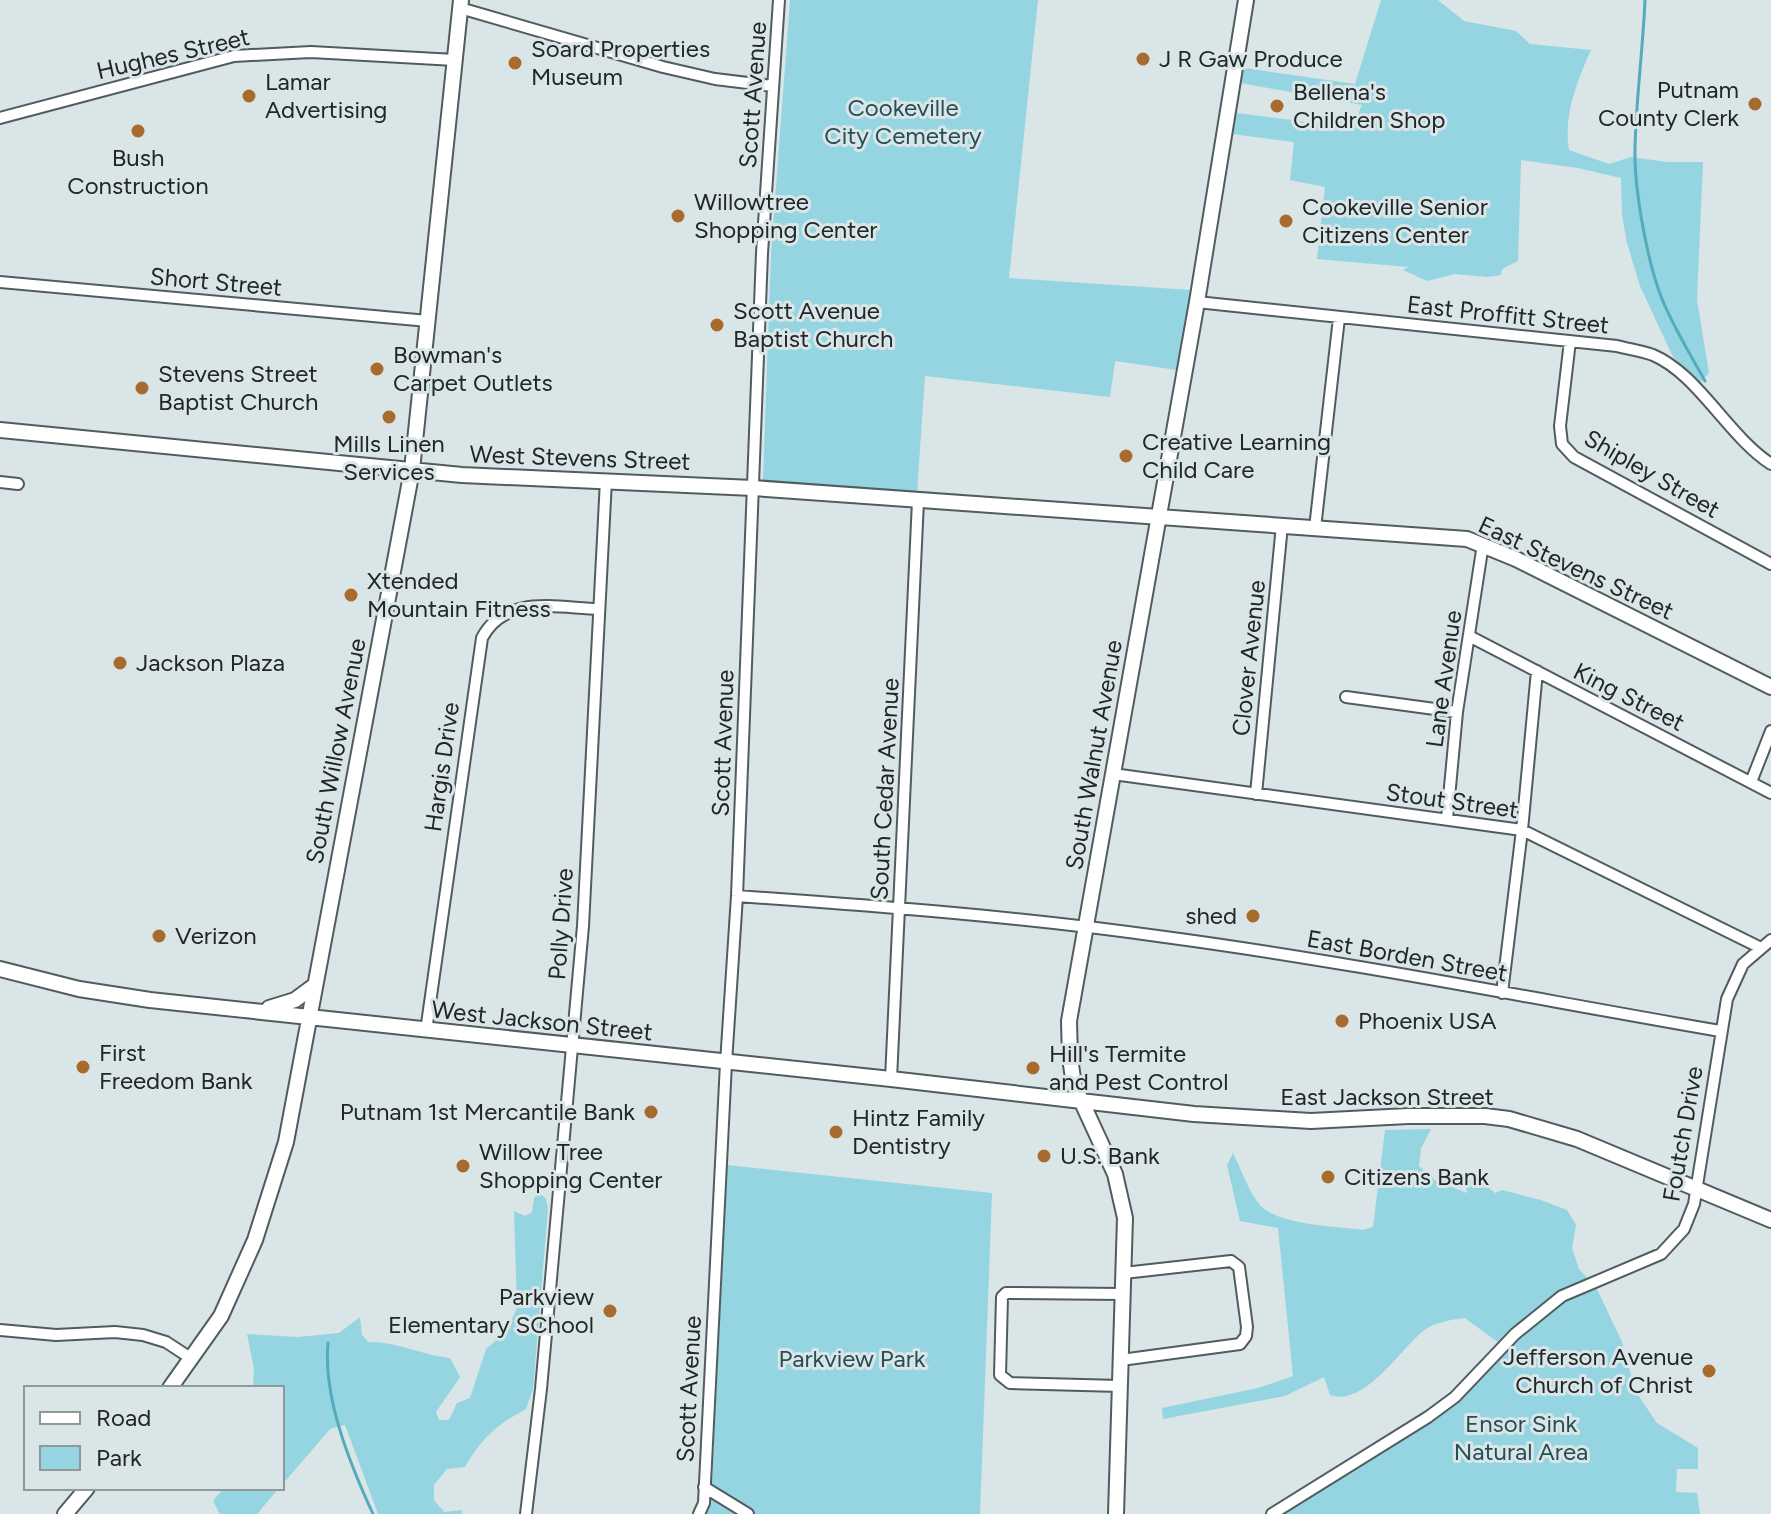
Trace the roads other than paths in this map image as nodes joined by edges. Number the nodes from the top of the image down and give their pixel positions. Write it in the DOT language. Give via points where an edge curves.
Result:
graph roads {
  1 [pos="779,0"];
  2 [pos="1246,0"];
  3 [pos="461,4"];
  4 [pos="455,60"];
  5 [pos="773,86"];
  6 [pos="0,118"];
  7 [pos="0,282"];
  8 [pos="1197,302"];
  9 [pos="1339,318"];
  10 [pos="428,321"];
  11 [pos="1570,341"];
  12 [pos="0,430"];
  13 [pos="1771,464"];
  14 [pos="412,470"];
  15 [pos="606,480"];
  16 [pos="0,482"];
  17 [pos="18,484"];
  18 [pos="753,488"];
  19 [pos="918,501"];
  20 [pos="1159,518"];
  21 [pos="1282,525"];
  22 [pos="1315,528"];
  23 [pos="1483,544"];
  24 [pos="1771,564"];
  25 [pos="599,609"];
  26 [pos="1469,636"];
  27 [pos="1537,671"];
  28 [pos="1771,687"];
  29 [pos="1346,697"];
  30 [pos="1457,712"];
  31 [pos="1771,731"];
  32 [pos="1113,774"];
  33 [pos="1751,782"];
  34 [pos="1771,793"];
  35 [pos="1256,794"];
  36 [pos="1447,819"];
  37 [pos="1522,830"];
  38 [pos="737,896"];
  39 [pos="899,908"];
  40 [pos="1085,927"];
  41 [pos="1771,940"];
  42 [pos="1761,948"];
  43 [pos="0,969"];
  44 [pos="314,986"];
  45 [pos="1502,993"];
  46 [pos="251,1011"];
  47 [pos="308,1017"];
  48 [pos="426,1031"];
  49 [pos="1720,1031"];
  50 [pos="571,1045"];
  51 [pos="726,1063"];
  52 [pos="891,1079"];
  53 [pos="1081,1103"];
  54 [pos="1695,1189"];
  55 [pos="1771,1220"];
  56 [pos="1124,1273"];
  57 [pos="1123,1294"];
  58 [pos="0,1330"];
  59 [pos="192,1359"];
  60 [pos="1121,1360"];
  61 [pos="172,1386"];
  62 [pos="1120,1386"];
  63 [pos="704,1487"];
  64 [pos="85,1490"];
  65 [pos="65,1514"];
  66 [pos="526,1514"];
  67 [pos="699,1514"];
  68 [pos="748,1514"];
  69 [pos="1116,1514"];
  70 [pos="1272,1514"];
  1 -- 5 [label="street, Scott Avenue"];
  2 -- 8 [label="street, South Walnut Avenue"];
  3 -- 4 [label="street, South Willow Avenue"];
  3 -- 5 [label="street" via="663,67"];
  4 -- 6 [label="street, Hughes Street" via="311,52 234,56"];
  4 -- 10 [label="street, South Willow Avenue"];
  5 -- 18 [label="street, Scott Avenue"];
  7 -- 10 [label="street, Short Street"];
  8 -- 9 [label="street, East Proffitt Street"];
  8 -- 20 [label="street, South Walnut Avenue"];
  9 -- 11 [label="street, East Proffitt Street"];
  9 -- 22 [label="street"];
  10 -- 14 [label="street, South Willow Avenue"];
  11 -- 13 [label="street, East Proffitt Street" via="1653,356 1679,372 1751,450"];
  11 -- 24 [label="street, Shipley Street" via="1562,444 1574,457"];
  12 -- 14 [label="street, West Stevens Street"];
  14 -- 15 [label="street, West Stevens Street"];
  14 -- 44 [label="street, South Willow Avenue"];
  15 -- 18 [label="street, West Stevens Street"];
  15 -- 25 [label="street, Polly Drive"];
  16 -- 17 [label="street"];
  18 -- 19 [label="street, West Stevens Street"];
  18 -- 38 [label="street, Scott Avenue"];
  19 -- 20 [label="street, West Stevens Street"];
  19 -- 39 [label="street, South Cedar Avenue"];
  20 -- 21 [label="street, East Stevens Street"];
  20 -- 32 [label="street, South Walnut Avenue"];
  21 -- 22 [label="street, East Stevens Street"];
  21 -- 35 [label="street, Clover Avenue"];
  22 -- 23 [label="street, East Stevens Street"];
  23 -- 26 [label="street, Lane Avenue"];
  23 -- 28 [label="street, East Stevens Street"];
  25 -- 48 [label="street, Hargis Drive" via="515,609 489,625 482,638"];
  25 -- 50 [label="street, Polly Drive" via="583,926"];
  26 -- 27 [label="street, King Street"];
  26 -- 30 [label="street, Lane Avenue"];
  27 -- 33 [label="street, King Street"];
  27 -- 37 [label="street"];
  29 -- 30 [label="street"];
  30 -- 36 [label="street, Lane Avenue"];
  31 -- 33 [label="street"];
  32 -- 35 [label="street, Stout Street"];
  32 -- 40 [label="street, South Walnut Avenue"];
  33 -- 34 [label="street, King Street"];
  35 -- 36 [label="street, Stout Street"];
  36 -- 37 [label="street, Stout Street"];
  37 -- 42 [label="street, Stout Street"];
  37 -- 45 [label="street"];
  38 -- 39 [label="street, East Borden Street"];
  38 -- 51 [label="street, Scott Avenue"];
  39 -- 40 [label="street, East Borden Street"];
  39 -- 52 [label="street, South Cedar Avenue"];
  40 -- 45 [label="street, East Borden Street" via="1324,960"];
  40 -- 53 [label="street, South Walnut Avenue" via="1068,1039"];
  41 -- 42 [label="street, Foutch Drive"];
  42 -- 49 [label="street, Foutch Drive" via="1733,982"];
  43 -- 46 [label="street, West Jackson Street" via="93,991"];
  44 -- 46 [label="street" via="282,1006"];
  44 -- 47 [label="street, South Willow Avenue"];
  45 -- 49 [label="street, East Borden Street"];
  46 -- 47 [label="street, West Jackson Street"];
  47 -- 48 [label="street, West Jackson Street"];
  47 -- 59 [label="street, South Willow Avenue" via="276,1180 221,1316"];
  48 -- 50 [label="street, West Jackson Street"];
  49 -- 54 [label="street, Foutch Drive"];
  50 -- 51 [label="street, West Jackson Street"];
  50 -- 66 [label="street, Polly Drive"];
  51 -- 52 [label="street, West Jackson Street"];
  51 -- 63 [label="street, Scott Avenue"];
  52 -- 53 [label="street, West Jackson Street"];
  53 -- 54 [label="street, East Jackson Street" via="1311,1121 1462,1115 1509,1119 1577,1139"];
  53 -- 56 [label="street, South Walnut Avenue" via="1121,1193"];
  54 -- 55 [label="street, East Jackson Street"];
  54 -- 70 [label="street, Foutch Drive" via="1684,1229 1661,1254 1562,1296 1515,1334 1455,1397"];
  56 -- 57 [label="street, South Walnut Avenue"];
  56 -- 60 [label="street" via="1231,1261 1239,1267 1247,1327 1240,1344"];
  57 -- 60 [label="street, South Walnut Avenue"];
  57 -- 62 [label="street" via="1002,1297 1000,1375 1010,1383"];
  58 -- 59 [label="street" via="143,1335"];
  59 -- 61 [label="street, South Willow Avenue"];
  60 -- 62 [label="street, South Walnut Avenue"];
  62 -- 69 [label="street, South Walnut Avenue"];
  63 -- 67 [label="street"];
  63 -- 68 [label="street"];
  64 -- 65 [label="street"];
}
